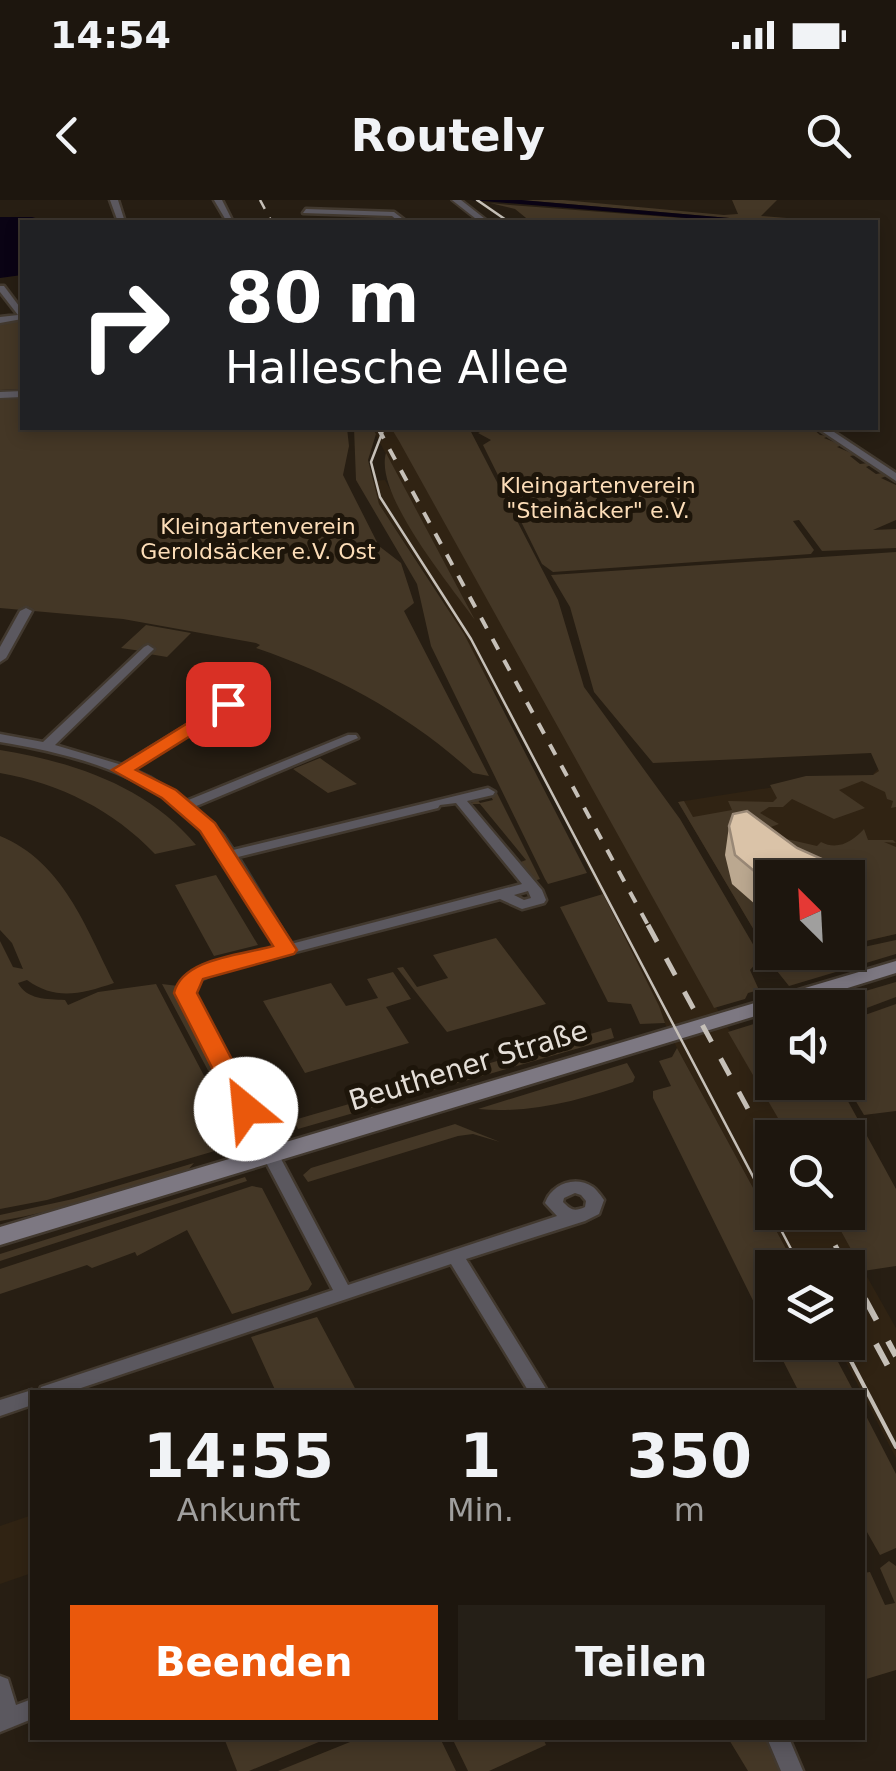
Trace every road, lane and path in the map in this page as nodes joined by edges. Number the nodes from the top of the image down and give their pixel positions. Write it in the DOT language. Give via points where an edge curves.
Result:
graph roads {
  1 [pos="456,200"];
  2 [pos="306,211"];
  3 [pos="400,220"];
  4 [pos="482,220"];
  5 [pos="1,288"];
  6 [pos="20,313"];
  7 [pos="825,430"];
  8 [pos="896,478"];
  9 [pos="26,611"];
  10 [pos="148,648"];
  11 [pos="0,658"];
  12 [pos="261,684"];
  13 [pos="0,738"];
  14 [pos="352,738"];
  15 [pos="46,746"];
  16 [pos="122,770"];
  17 [pos="488,792"];
  18 [pos="445,802"];
  19 [pos="185,806"];
  20 [pos="229,855"];
  21 [pos="286,950"];
  22 [pos="896,967"];
  23 [pos="270,1156"];
  24 [pos="573,1217"];
  25 [pos="0,1236"];
  26 [pos="455,1256"];
  27 [pos="344,1294"];
  28 [pos="54,1390"];
  29 [pos="538,1390"];
  30 [pos="30,1399"];
  31 [pos="0,1408"];
  32 [pos="0,1686"];
  33 [pos="30,1710"];
  34 [pos="5,1720"];
  35 [pos="779,1740"];
  36 [pos="792,1771"];
  1 -- 4 [label="street"];
  2 -- 3 [label="street" via="394,214"];
  5 -- 6 [label="street"];
  7 -- 8 [label="street"];
  9 -- 11 [label="street"];
  10 -- 15 [label="street"];
  12 -- 16 [label="street"];
  13 -- 15 [label="street"];
  14 -- 19 [label="street"];
  15 -- 16 [label="street"];
  16 -- 19 [label="street"];
  17 -- 18 [label="street"];
  18 -- 20 [label="street"];
  18 -- 21 [label="street" via="528,887"];
  19 -- 20 [label="street"];
  20 -- 21 [label="street"];
  21 -- 23 [label="street" via="195,974 185,993"];
  22 -- 23 [label="main road, Beuthener Straße"];
  23 -- 25 [label="main road, Beuthener Straße"];
  23 -- 27 [label="street"];
  24 -- 26 [label="street"];
  26 -- 27 [label="street"];
  26 -- 29 [label="street"];
  27 -- 28 [label="street"];
  30 -- 31 [label="street"];
  32 -- 34 [label="street"];
  33 -- 34 [label="street"];
  35 -- 36 [label="street"];
}
